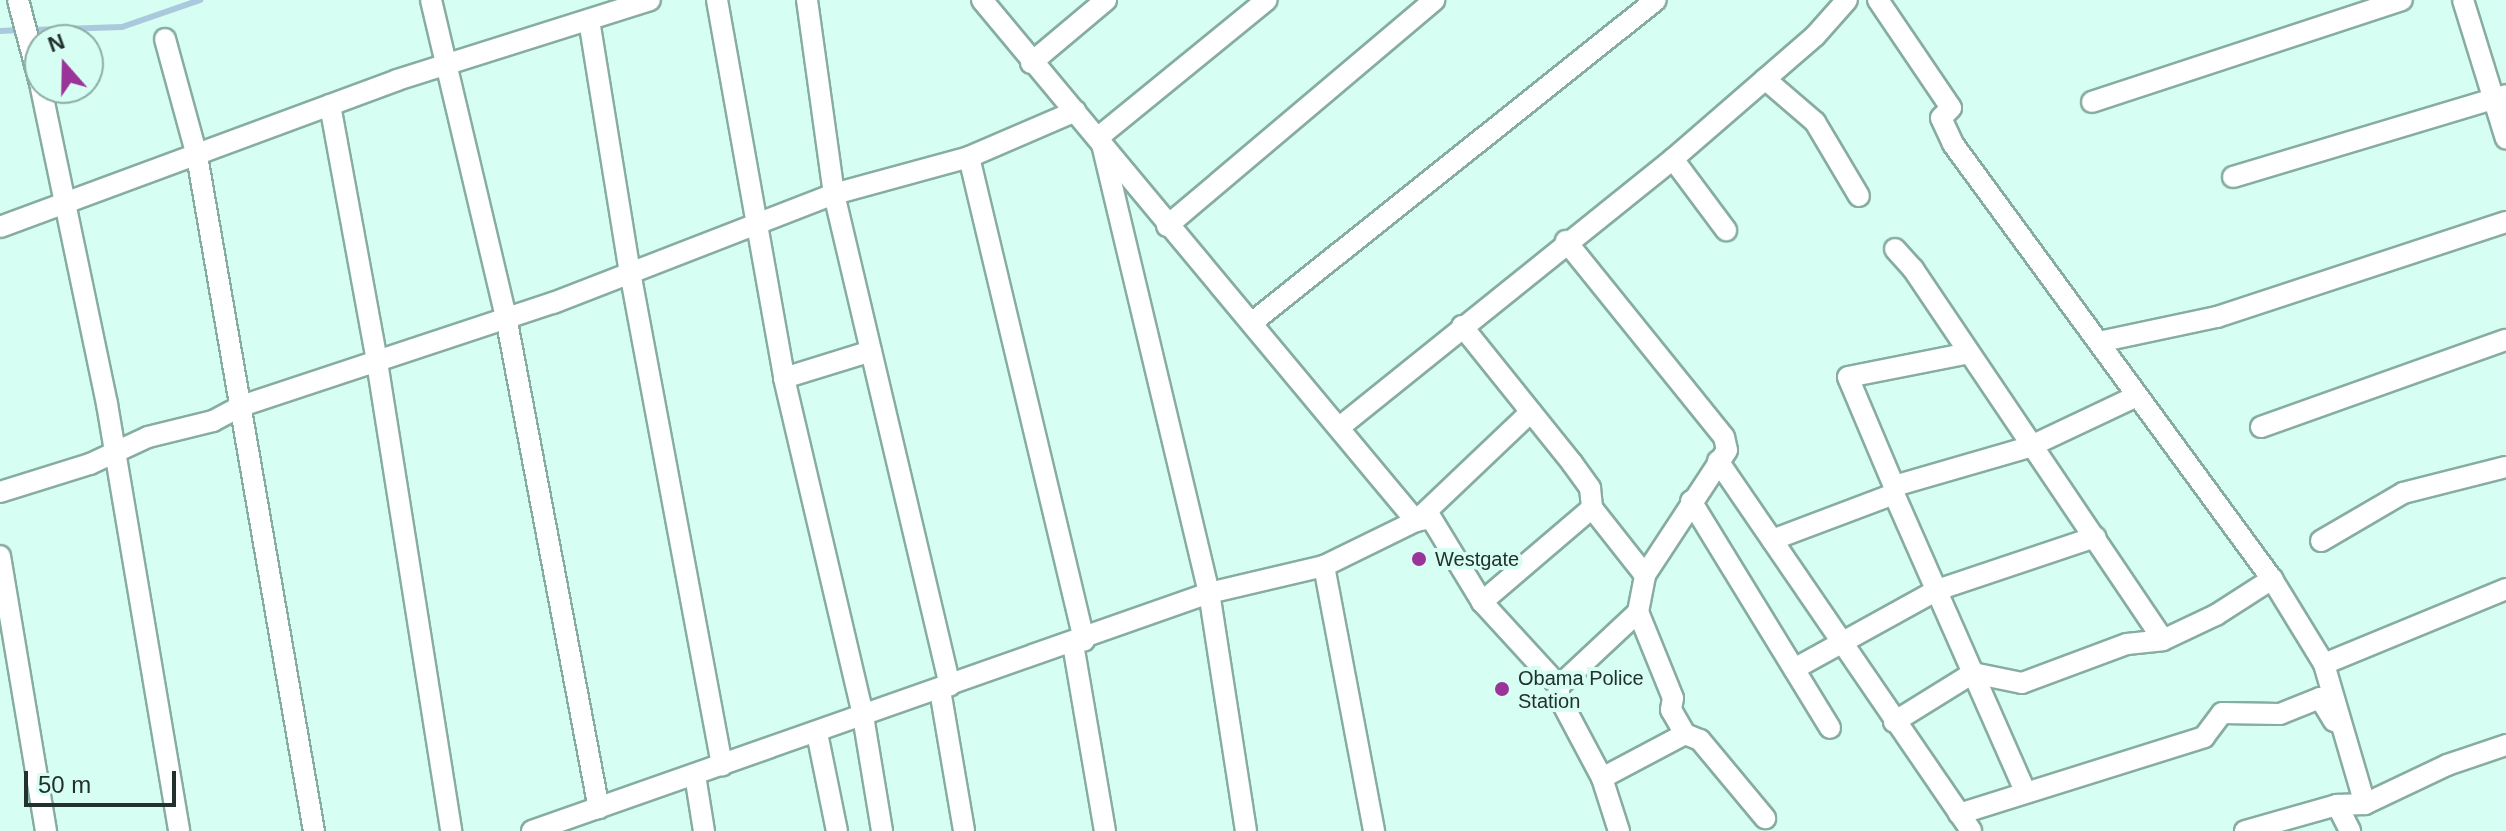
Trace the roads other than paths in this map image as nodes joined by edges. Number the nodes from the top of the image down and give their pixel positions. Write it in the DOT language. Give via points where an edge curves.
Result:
graph roads {
  1 [pos="431,0"];
  2 [pos="650,0"];
  3 [pos="717,0"];
  4 [pos="807,0"];
  5 [pos="982,0"];
  6 [pos="1106,0"];
  7 [pos="1267,0"];
  8 [pos="1434,0"];
  9 [pos="1656,0"];
  10 [pos="1847,0"];
  11 [pos="1878,0"];
  12 [pos="2402,0"];
  13 [pos="2463,0"];
  14 [pos="589,20"];
  15 [pos="165,39"];
  16 [pos="449,63"];
  17 [pos="1031,63"];
  18 [pos="1765,79"];
  19 [pos="2499,97"];
  20 [pos="2092,102"];
  21 [pos="45,104"];
  22 [pos="330,105"];
  23 [pos="1076,111"];
  24 [pos="1100,136"];
  25 [pos="2506,139"];
  26 [pos="197,156"];
  27 [pos="969,157"];
  28 [pos="1673,159"];
  29 [pos="2233,177"];
  30 [pos="834,194"];
  31 [pos="1859,196"];
  32 [pos="67,204"];
  33 [pos="2506,222"];
  34 [pos="1167,226"];
  35 [pos="0,227"];
  36 [pos="755,227"];
  37 [pos="1726,230"];
  38 [pos="1566,241"];
  39 [pos="1895,249"];
  40 [pos="630,272"];
  41 [pos="506,317"];
  42 [pos="1254,321"];
  43 [pos="1462,326"];
  44 [pos="2506,340"];
  45 [pos="2099,342"];
  46 [pos="871,351"];
  47 [pos="1969,353"];
  48 [pos="377,362"];
  49 [pos="784,378"];
  50 [pos="2137,396"];
  51 [pos="241,406"];
  52 [pos="1531,412"];
  53 [pos="1341,426"];
  54 [pos="2261,427"];
  55 [pos="2029,447"];
  56 [pos="114,451"];
  57 [pos="1718,461"];
  58 [pos="2506,467"];
  59 [pos="1894,490"];
  60 [pos="0,492"];
  61 [pos="1691,501"];
  62 [pos="1592,508"];
  63 [pos="1416,521"];
  64 [pos="2095,537"];
  65 [pos="1772,540"];
  66 [pos="2321,541"];
  67 [pos="0,556"];
  68 [pos="1324,566"];
  69 [pos="1645,575"];
  70 [pos="2272,579"];
  71 [pos="2506,589"];
  72 [pos="1937,590"];
  73 [pos="1209,593"];
  74 [pos="1482,602"];
  75 [pos="1638,612"];
  76 [pos="2163,640"];
  77 [pos="1841,641"];
  78 [pos="1078,642"];
  79 [pos="2324,664"];
  80 [pos="1794,669"];
  81 [pos="1973,673"];
  82 [pos="1559,686"];
  83 [pos="945,688"];
  84 [pos="863,716"];
  85 [pos="1894,722"];
  86 [pos="1830,728"];
  87 [pos="817,733"];
  88 [pos="1685,734"];
  89 [pos="2506,745"];
  90 [pos="2356,757"];
  91 [pos="722,765"];
  92 [pos="695,775"];
  93 [pos="1602,778"];
  94 [pos="2025,791"];
  95 [pos="2365,804"];
  96 [pos="2337,805"];
  97 [pos="599,808"];
  98 [pos="1765,818"];
  99 [pos="1965,823"];
  100 [pos="46,831"];
  101 [pos="179,831"];
  102 [pos="314,831"];
  103 [pos="451,831"];
  104 [pos="532,831"];
  105 [pos="704,831"];
  106 [pos="837,831"];
  107 [pos="882,831"];
  108 [pos="964,831"];
  109 [pos="1105,831"];
  110 [pos="1246,831"];
  111 [pos="1374,831"];
  112 [pos="1619,831"];
  113 [pos="2245,831"];
  114 [pos="2350,831"];
  1 -- 16 [label="street"];
  2 -- 14 [label="street"];
  3 -- 36 [label="street"];
  4 -- 30 [label="street"];
  5 -- 17 [label="street"];
  6 -- 17 [label="street"];
  7 -- 24 [label="street"];
  8 -- 34 [label="street"];
  9 -- 42 [label="street"];
  10 -- 18 [label="street"];
  11 -- 45 [label="street" via="1951,108 1941,118 1953,144"];
  12 -- 20 [label="street"];
  13 -- 19 [label="street"];
  14 -- 16 [label="street"];
  14 -- 40 [label="street"];
  15 -- 26 [label="street"];
  16 -- 22 [label="street"];
  16 -- 41 [label="street"];
  17 -- 23 [label="street"];
  18 -- 28 [label="street"];
  18 -- 31 [label="street" via="1815,122"];
  19 -- 25 [label="street"];
  19 -- 29 [label="street"];
  21 -- 32 [label="street"];
  22 -- 26 [label="street"];
  22 -- 48 [label="street"];
  23 -- 24 [label="street"];
  23 -- 27 [label="street"];
  24 -- 34 [label="street"];
  24 -- 73 [label="street"];
  26 -- 32 [label="street"];
  26 -- 51 [label="street"];
  27 -- 30 [label="street"];
  27 -- 78 [label="street"];
  28 -- 37 [label="street"];
  28 -- 38 [label="street"];
  30 -- 36 [label="street"];
  30 -- 46 [label="street"];
  32 -- 35 [label="street"];
  32 -- 56 [label="street"];
  33 -- 45 [label="street" via="2217,317"];
  34 -- 42 [label="street"];
  36 -- 40 [label="street"];
  36 -- 49 [label="street"];
  38 -- 43 [label="street"];
  38 -- 57 [label="street" via="1724,437 1727,450"];
  39 -- 47 [label="street"];
  40 -- 41 [label="street"];
  40 -- 91 [label="street"];
  41 -- 48 [label="street"];
  41 -- 97 [label="street"];
  42 -- 53 [label="street"];
  43 -- 52 [label="street"];
  43 -- 53 [label="street"];
  44 -- 54 [label="street"];
  45 -- 50 [label="street"];
  46 -- 49 [label="street"];
  46 -- 83 [label="street"];
  47 -- 55 [label="street"];
  47 -- 59 [label="street" via="1848,377"];
  48 -- 51 [label="street"];
  48 -- 103 [label="street"];
  49 -- 84 [label="street"];
  50 -- 55 [label="street"];
  50 -- 70 [label="street"];
  51 -- 56 [label="street" via="213,421"];
  51 -- 102 [label="street"];
  52 -- 62 [label="street" via="1590,488"];
  52 -- 63 [label="street"];
  53 -- 63 [label="street"];
  55 -- 59 [label="street"];
  55 -- 64 [label="street"];
  56 -- 60 [label="street"];
  56 -- 101 [label="street"];
  57 -- 61 [label="street"];
  57 -- 65 [label="street"];
  58 -- 66 [label="street" via="2403,493"];
  59 -- 65 [label="street"];
  59 -- 72 [label="street"];
  61 -- 69 [label="street"];
  61 -- 80 [label="street"];
  62 -- 69 [label="street"];
  62 -- 74 [label="street"];
  63 -- 68 [label="street"];
  63 -- 74 [label="street" via="1431,518"];
  64 -- 72 [label="street"];
  64 -- 76 [label="street"];
  65 -- 77 [label="street"];
  67 -- 100 [label="street"];
  68 -- 73 [label="street"];
  68 -- 111 [label="street"];
  69 -- 75 [label="street"];
  70 -- 76 [label="street" via="2216,615"];
  70 -- 79 [label="street"];
  71 -- 79 [label="street"];
  72 -- 77 [label="street"];
  72 -- 81 [label="street"];
  73 -- 78 [label="street"];
  73 -- 110 [label="street"];
  74 -- 82 [label="street"];
  75 -- 82 [label="street"];
  75 -- 88 [label="street" via="1673,698 1671,710"];
  76 -- 81 [label="street" via="2127,644 2022,683"];
  77 -- 80 [label="street"];
  77 -- 85 [label="street"];
  78 -- 83 [label="street"];
  78 -- 109 [label="street"];
  79 -- 90 [label="street"];
  80 -- 86 [label="street"];
  81 -- 85 [label="street"];
  81 -- 94 [label="street"];
  82 -- 93 [label="street" via="1559,697"];
  83 -- 84 [label="street"];
  83 -- 108 [label="street"];
  84 -- 87 [label="street"];
  84 -- 107 [label="street"];
  85 -- 99 [label="street"];
  87 -- 91 [label="street"];
  87 -- 106 [label="street"];
  88 -- 93 [label="street"];
  88 -- 98 [label="street" via="1700,740"];
  89 -- 95 [label="street" via="2447,765"];
  90 -- 94 [label="street" via="2320,698 2280,714 2222,713 2204,737"];
  90 -- 95 [label="street"];
  91 -- 92 [label="street"];
  92 -- 97 [label="street"];
  92 -- 105 [label="street"];
  93 -- 112 [label="street"];
  94 -- 99 [label="street"];
  95 -- 96 [label="street"];
  96 -- 113 [label="street"];
  96 -- 114 [label="street"];
  97 -- 104 [label="street"];
}
